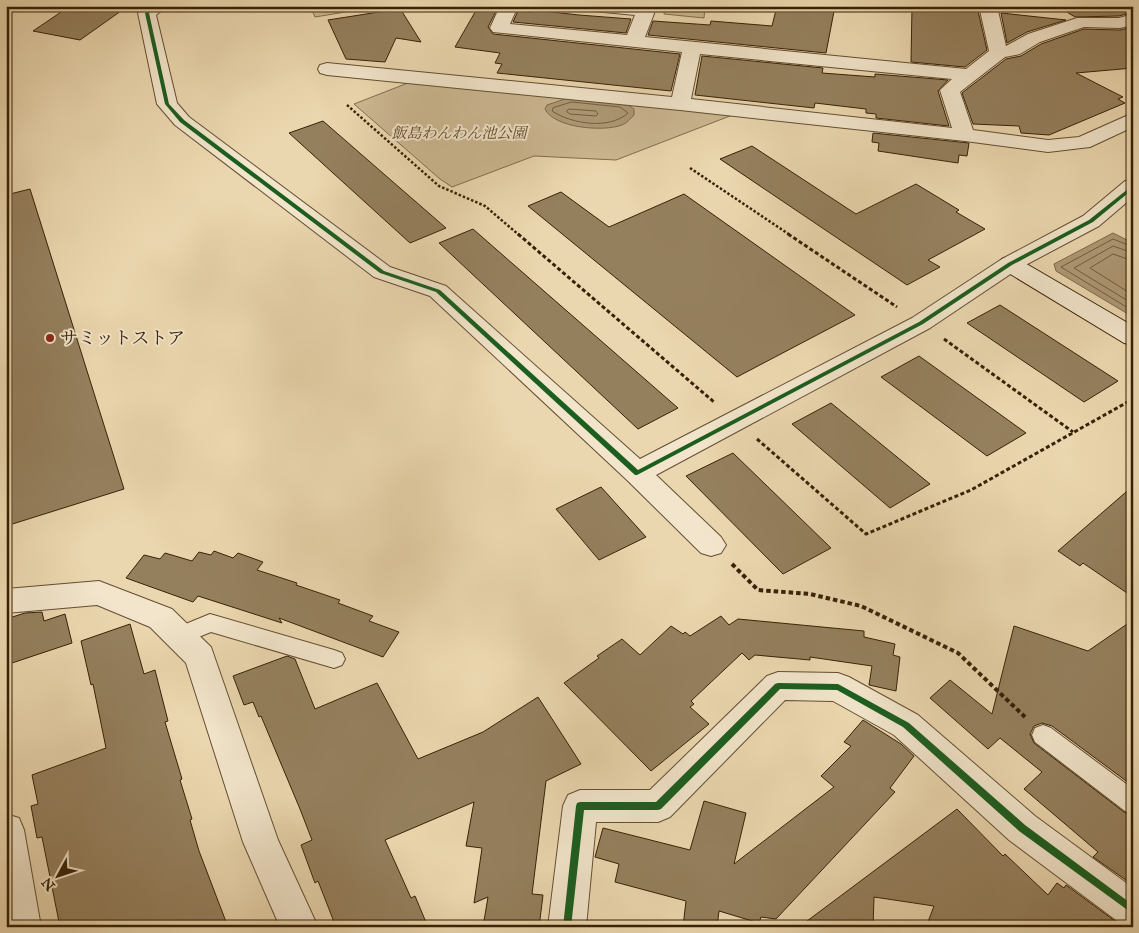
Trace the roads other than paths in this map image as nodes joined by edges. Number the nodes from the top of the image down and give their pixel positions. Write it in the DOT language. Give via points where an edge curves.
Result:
graph roads {
  1 [pos="158,6"];
  2 [pos="509,6"];
  3 [pos="593,6"];
  4 [pos="988,6"];
  5 [pos="1133,19"];
  6 [pos="634,41"];
  7 [pos="692,47"];
  8 [pos="1000,53"];
  9 [pos="327,69"];
  10 [pos="969,74"];
  11 [pos="680,104"];
  12 [pos="1132,121"];
  13 [pos="965,135"];
  14 [pos="1133,186"];
  15 [pos="1010,264"];
  16 [pos="1133,337"];
  17 [pos="637,472"];
  18 [pos="711,545"];
  19 [pos="6,601"];
  20 [pos="179,636"];
  21 [pos="334,659"];
  22 [pos="1043,735"];
  23 [pos="1133,803"];
  24 [pos="6,830"];
  25 [pos="1133,910"];
  26 [pos="22,927"];
  27 [pos="299,927"];
  28 [pos="567,927"];
  1 -- 17 [label="street" via="147,13 167,104 182,121 382,272 438,291"];
  2 -- 6 [label="street" via="499,28"];
  3 -- 6 [label="street" via="646,11"];
  4 -- 8 [label="street"];
  5 -- 8 [label="street" via="1120,23 1082,22"];
  6 -- 7 [label="street"];
  7 -- 10 [label="street"];
  7 -- 11 [label="street"];
  8 -- 10 [label="street"];
  9 -- 11 [label="street"];
  10 -- 13 [label="street" via="950,90"];
  11 -- 13 [label="street"];
  12 -- 13 [label="street" via="1084,143 1048,146"];
  14 -- 15 [label="street" via="1091,221"];
  15 -- 16 [label="street"];
  15 -- 17 [label="street" via="921,323"];
  17 -- 18 [label="street"];
  19 -- 20 [label="street" via="99,593 161,618"];
  20 -- 21 [label="lane" via="210,623"];
  20 -- 27 [label="street" via="200,656 260,842"];
  22 -- 23 [label="lane"];
  24 -- 26 [label="street"];
  25 -- 28 [label="street" via="1022,828 906,725 838,687 778,686 658,806 580,806"];
}
